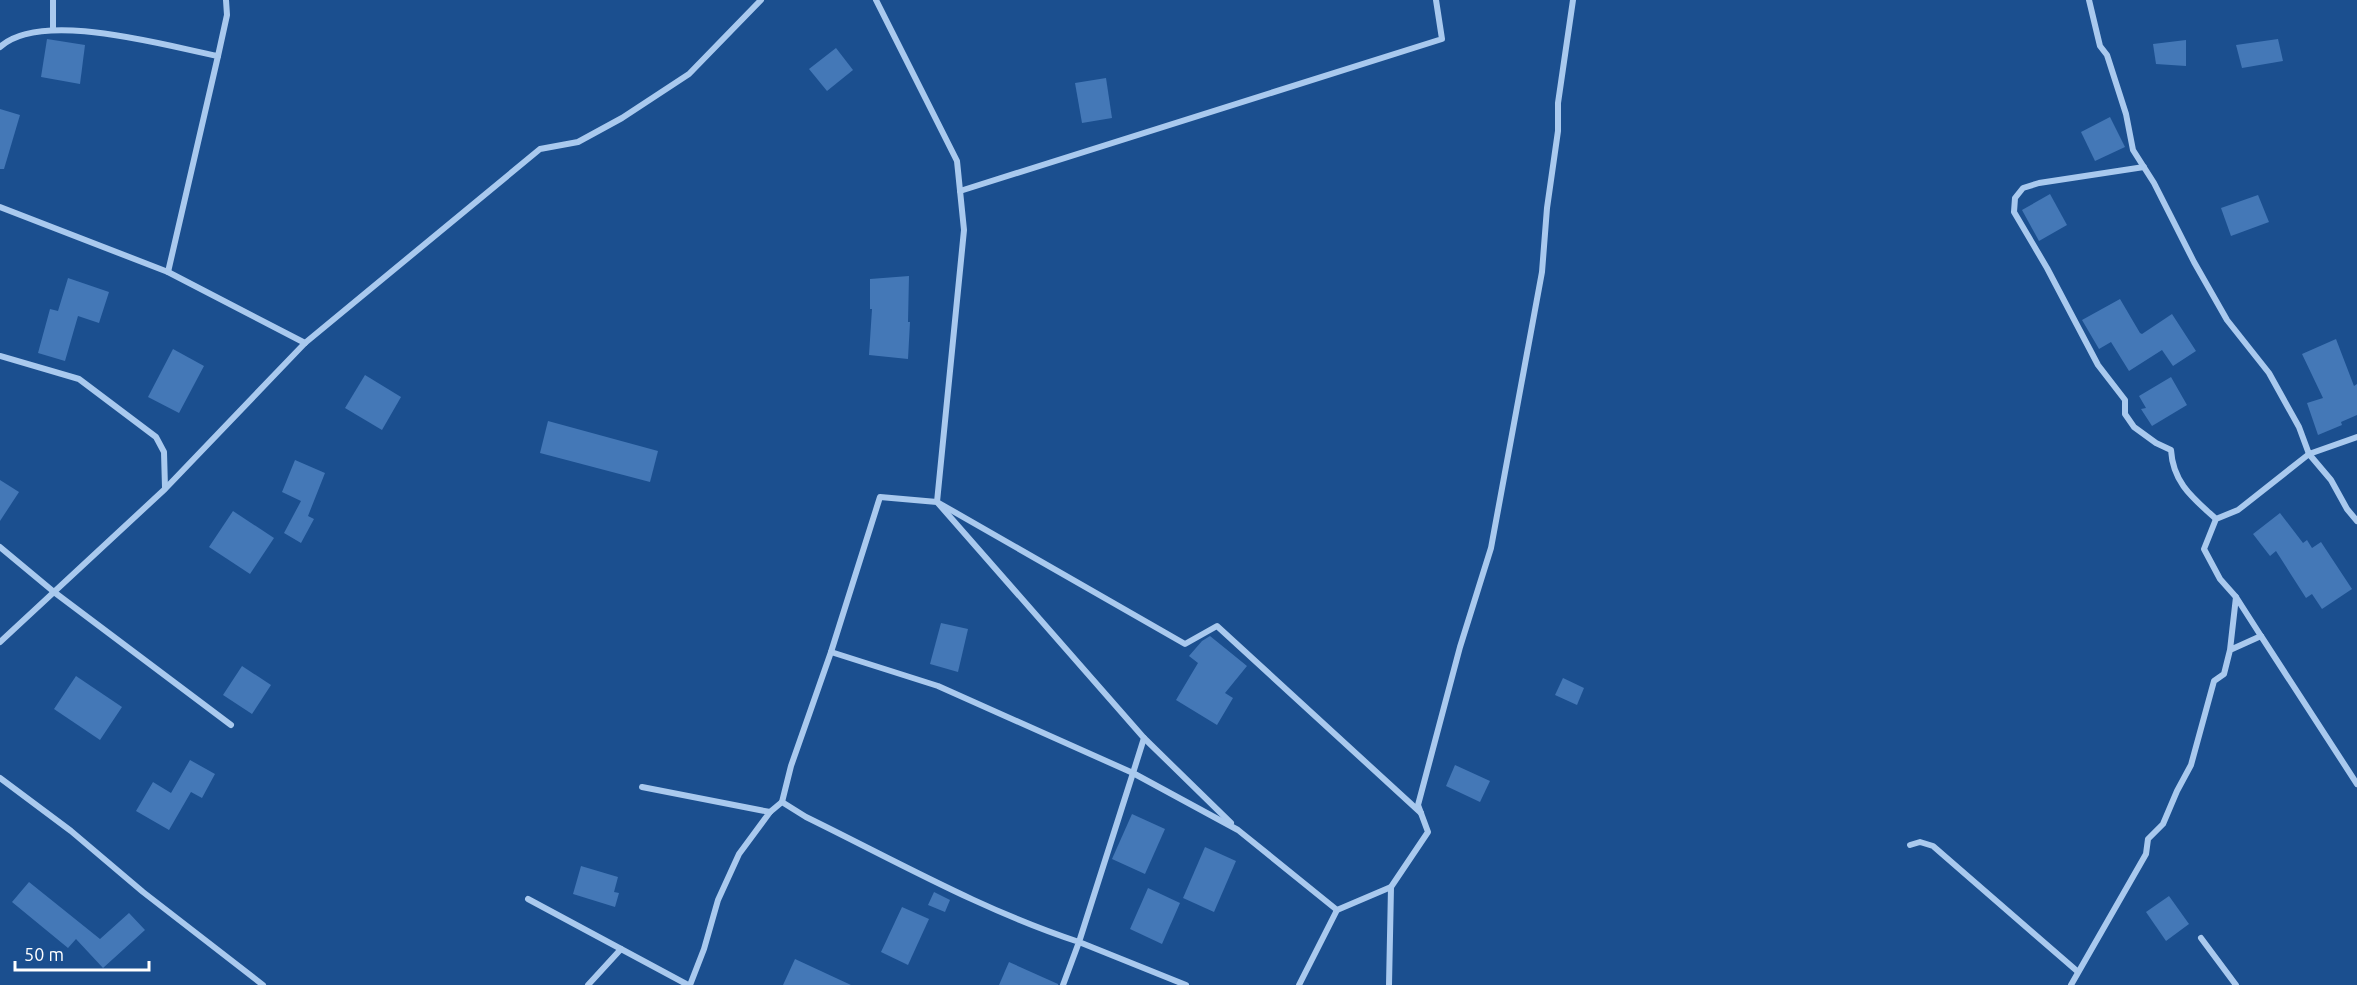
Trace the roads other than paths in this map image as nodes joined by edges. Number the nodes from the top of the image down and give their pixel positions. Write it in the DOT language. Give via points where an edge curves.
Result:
graph roads {
  1 [pos="53,0"];
  2 [pos="225,0"];
  3 [pos="761,0"];
  4 [pos="876,0"];
  5 [pos="1436,0"];
  6 [pos="1573,0"];
  7 [pos="2089,0"];
  8 [pos="53,30"];
  9 [pos="0,47"];
  10 [pos="218,56"];
  11 [pos="2144,167"];
  12 [pos="960,191"];
  13 [pos="0,207"];
  14 [pos="168,272"];
  15 [pos="305,343"];
  16 [pos="0,356"];
  17 [pos="2357,437"];
  18 [pos="2309,454"];
  19 [pos="165,489"];
  20 [pos="937,502"];
  21 [pos="2216,519"];
  22 [pos="2357,521"];
  23 [pos="0,547"];
  24 [pos="54,592"];
  25 [pos="2236,597"];
  26 [pos="2261,636"];
  27 [pos="0,642"];
  28 [pos="2230,650"];
  29 [pos="831,652"];
  30 [pos="231,725"];
  31 [pos="1144,738"];
  32 [pos="1133,773"];
  33 [pos="0,778"];
  34 [pos="2357,784"];
  35 [pos="642,787"];
  36 [pos="782,802"];
  37 [pos="770,812"];
  38 [pos="1421,813"];
  39 [pos="1238,830"];
  40 [pos="1910,845"];
  41 [pos="1391,887"];
  42 [pos="528,899"];
  43 [pos="1337,910"];
  44 [pos="2201,938"];
  45 [pos="1079,942"];
  46 [pos="621,949"];
  47 [pos="2077,971"];
  48 [pos="263,985"];
  49 [pos="588,985"];
  50 [pos="689,985"];
  51 [pos="1063,985"];
  52 [pos="1186,985"];
  53 [pos="1299,985"];
  54 [pos="1389,985"];
  55 [pos="2071,985"];
  56 [pos="2236,985"];
  1 -- 8 [label="street"];
  2 -- 10 [label="street" via="227,15"];
  3 -- 15 [label="street" via="688,74 578,142 540,149"];
  4 -- 12 [label="street" via="957,161"];
  5 -- 12 [label="street" via="1442,39"];
  6 -- 38 [label="street" via="1558,103 1542,272 1491,548 1433,744 1418,805"];
  7 -- 11 [label="street" via="2100,46 2107,55 2126,114 2133,150"];
  8 -- 9 [label="street" via="20,35"];
  8 -- 10 [label="street" via="86,31"];
  10 -- 14 [label="street"];
  11 -- 18 [label="street" via="2227,320 2274,382"];
  11 -- 21 [label="street" via="2023,188 2015,198 2014,212 2098,365 2125,400 2125,414 2134,427 2171,450 2172,466 2187,493"];
  12 -- 20 [label="street" via="964,230"];
  13 -- 14 [label="street"];
  14 -- 15 [label="street"];
  15 -- 19 [label="street"];
  16 -- 19 [label="street" via="78,379 156,437 164,452"];
  17 -- 18 [label="street"];
  18 -- 21 [label="street" via="2238,510"];
  18 -- 22 [label="street"];
  19 -- 24 [label="street"];
  20 -- 29 [label="street" via="880,497"];
  20 -- 31 [label="street"];
  20 -- 38 [label="street" via="1185,644 1217,626"];
  21 -- 25 [label="street" via="2204,549 2220,579"];
  23 -- 24 [label="street"];
  24 -- 27 [label="street"];
  24 -- 30 [label="street"];
  25 -- 26 [label="street"];
  25 -- 28 [label="street"];
  26 -- 28 [label="street"];
  26 -- 34 [label="street"];
  28 -- 47 [label="street" via="2224,674 2214,681 2191,765 2163,824 2148,838 2146,854"];
  29 -- 32 [label="street" via="938,686"];
  29 -- 36 [label="street"];
  31 -- 32 [label="street"];
  31 -- 39 [label="street"];
  32 -- 39 [label="street"];
  32 -- 45 [label="street"];
  33 -- 48 [label="street"];
  35 -- 37 [label="street"];
  36 -- 37 [label="street"];
  36 -- 45 [label="street" via="1035,928"];
  37 -- 50 [label="street" via="739,854 718,900"];
  38 -- 41 [label="street" via="1428,832"];
  39 -- 43 [label="street"];
  40 -- 47 [label="street" via="1920,842 1933,846"];
  41 -- 43 [label="street"];
  41 -- 54 [label="street"];
  42 -- 46 [label="street"];
  43 -- 53 [label="street"];
  44 -- 56 [label="street"];
  45 -- 51 [label="street"];
  45 -- 52 [label="street"];
  46 -- 49 [label="street"];
  46 -- 50 [label="street"];
  47 -- 55 [label="street"];
}
